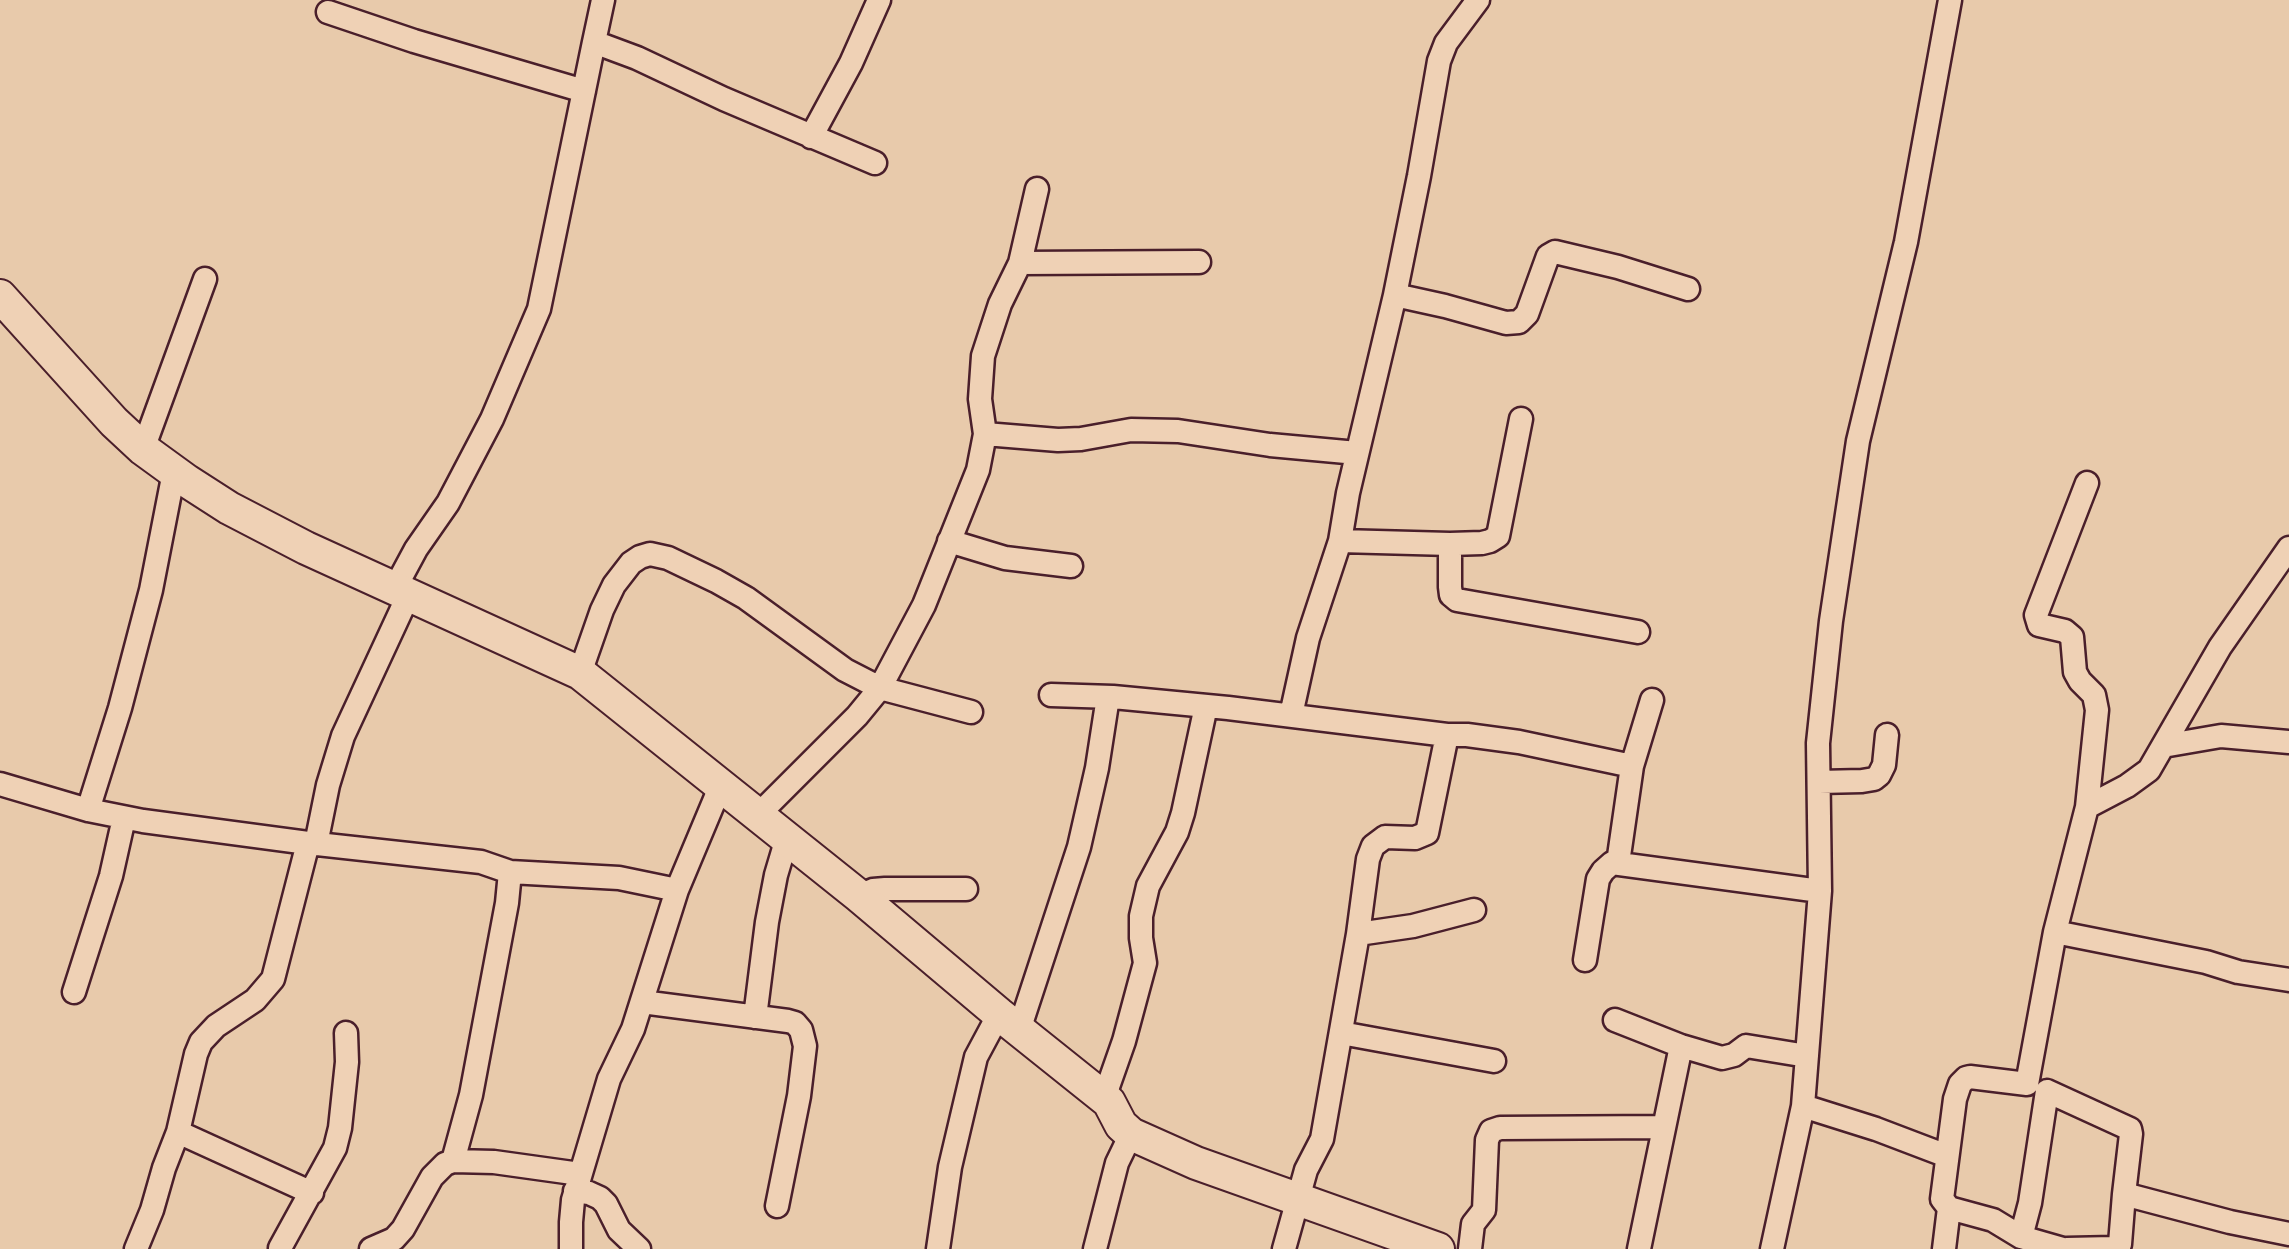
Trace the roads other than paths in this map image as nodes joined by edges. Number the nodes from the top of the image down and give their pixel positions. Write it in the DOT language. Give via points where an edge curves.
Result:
graph roads {
  1 [pos="603,0"];
  2 [pos="879,0"];
  3 [pos="1478,0"];
  4 [pos="1944,3"];
  5 [pos="328,12"];
  6 [pos="594,42"];
  7 [pos="584,91"];
  8 [pos="811,137"];
  9 [pos="875,163"];
  10 [pos="1037,189"];
  11 [pos="1198,262"];
  12 [pos="1020,263"];
  13 [pos="205,279"];
  14 [pos="1688,289"];
  15 [pos="1395,295"];
  16 [pos="0,296"];
  17 [pos="1521,419"];
  18 [pos="985,434"];
  19 [pos="143,449"];
  20 [pos="1357,453"];
  21 [pos="174,472"];
  22 [pos="2087,483"];
  23 [pos="1340,541"];
  24 [pos="949,542"];
  25 [pos="1450,544"];
  26 [pos="2289,548"];
  27 [pos="1071,566"];
  28 [pos="401,593"];
  29 [pos="1638,632"];
  30 [pos="580,673"];
  31 [pos="880,688"];
  32 [pos="1051,695"];
  33 [pos="1108,697"];
  34 [pos="1652,700"];
  35 [pos="1206,706"];
  36 [pos="971,712"];
  37 [pos="1291,715"];
  38 [pos="1447,735"];
  39 [pos="1887,735"];
  40 [pos="2289,742"];
  41 [pos="2163,746"];
  42 [pos="1632,766"];
  43 [pos="1819,782"];
  44 [pos="0,784"];
  45 [pos="721,785"];
  46 [pos="2087,807"];
  47 [pos="88,810"];
  48 [pos="758,814"];
  49 [pos="124,818"];
  50 [pos="787,838"];
  51 [pos="312,844"];
  52 [pos="1618,863"];
  53 [pos="510,872"];
  54 [pos="966,889"];
  55 [pos="677,890"];
  56 [pos="1820,891"];
  57 [pos="859,896"];
  58 [pos="1474,909"];
  59 [pos="2055,932"];
  60 [pos="1358,934"];
  61 [pos="1585,960"];
  62 [pos="2289,980"];
  63 [pos="74,992"];
  64 [pos="642,1002"];
  65 [pos="754,1017"];
  66 [pos="1615,1020"];
  67 [pos="1009,1022"];
  68 [pos="346,1033"];
  69 [pos="1341,1033"];
  70 [pos="1681,1046"];
  71 [pos="1807,1056"];
  72 [pos="1494,1061"];
  73 [pos="2037,1087"];
  74 [pos="1104,1098"];
  75 [pos="1803,1106"];
  76 [pos="1664,1127"];
  77 [pos="178,1132"];
  78 [pos="1131,1134"];
  79 [pos="1947,1156"];
  80 [pos="453,1161"];
  81 [pos="578,1182"];
  82 [pos="312,1193"];
  83 [pos="2124,1194"];
  84 [pos="1298,1199"];
  85 [pos="777,1206"];
  86 [pos="1949,1208"];
  87 [pos="2289,1234"];
  88 [pos="2021,1237"];
  89 [pos="1385,1240"];
  90 [pos="135,1249"];
  91 [pos="281,1249"];
  92 [pos="371,1249"];
  93 [pos="571,1249"];
  94 [pos="639,1249"];
  95 [pos="938,1249"];
  96 [pos="1095,1249"];
  97 [pos="1284,1249"];
  98 [pos="1437,1249"];
  99 [pos="1470,1249"];
  100 [pos="1639,1249"];
  101 [pos="1772,1249"];
  102 [pos="1944,1249"];
  103 [pos="2065,1249"];
  1 -- 6 [label="street"];
  2 -- 8 [label="street"];
  3 -- 15 [label="street" via="1446,43 1439,61"];
  4 -- 43 [label="street" via="1906,242 1858,441 1824,671"];
  5 -- 7 [label="street"];
  6 -- 7 [label="street"];
  6 -- 8 [label="street"];
  7 -- 28 [label="street" via="540,309 492,419 453,492 416,549"];
  8 -- 9 [label="street"];
  10 -- 12 [label="street"];
  11 -- 12 [label="street"];
  12 -- 18 [label="street" via="1000,304 983,356 980,399"];
  13 -- 19 [label="street"];
  14 -- 15 [label="street" via="1552,252 1527,314 1514,323"];
  15 -- 20 [label="street"];
  16 -- 19 [label="street"];
  17 -- 25 [label="street" via="1498,536 1482,543"];
  18 -- 20 [label="street" via="1081,439 1124,430 1178,431"];
  18 -- 24 [label="street" via="978,470"];
  19 -- 21 [label="street"];
  20 -- 23 [label="street"];
  21 -- 28 [label="street" via="260,525"];
  21 -- 47 [label="street" via="151,590"];
  22 -- 46 [label="street" via="2036,615 2039,625 2065,631 2072,637 2075,672 2096,699"];
  23 -- 25 [label="street"];
  23 -- 37 [label="street" via="1308,638"];
  24 -- 27 [label="street" via="1005,558"];
  24 -- 31 [label="street" via="924,606"];
  25 -- 29 [label="street" via="1451,595 1457,600"];
  26 -- 41 [label="street" via="2220,647"];
  28 -- 30 [label="street"];
  28 -- 51 [label="street" via="343,736"];
  30 -- 31 [label="street" via="614,585 631,563 650,555 668,558 717,580 845,670"];
  30 -- 45 [label="street"];
  31 -- 36 [label="street"];
  31 -- 48 [label="street"];
  32 -- 33 [label="street"];
  33 -- 35 [label="street"];
  33 -- 67 [label="street" via="1079,848"];
  34 -- 42 [label="street"];
  35 -- 37 [label="street"];
  35 -- 74 [label="street" via="1177,832 1148,886 1141,916 1145,963"];
  37 -- 38 [label="street"];
  38 -- 42 [label="street" via="1519,742"];
  38 -- 60 [label="street" via="1427,833 1415,838 1385,837 1373,846"];
  39 -- 43 [label="street" via="1884,765 1874,779"];
  40 -- 41 [label="street" via="2221,736"];
  41 -- 46 [label="street" via="2145,773"];
  42 -- 52 [label="street"];
  43 -- 56 [label="street"];
  44 -- 47 [label="street"];
  45 -- 48 [label="street"];
  45 -- 55 [label="street"];
  46 -- 59 [label="street"];
  47 -- 49 [label="street"];
  48 -- 50 [label="street"];
  49 -- 51 [label="street"];
  49 -- 63 [label="street" via="111,876"];
  50 -- 57 [label="street"];
  50 -- 65 [label="street" via="767,922"];
  51 -- 53 [label="street" via="481,862"];
  51 -- 77 [label="street" via="273,979 255,1000 216,1026 201,1042"];
  52 -- 56 [label="street"];
  52 -- 61 [label="street" via="1608,866 1599,879"];
  53 -- 55 [label="street" via="619,878"];
  53 -- 80 [label="street" via="471,1095"];
  54 -- 57 [label="street" via="879,889"];
  55 -- 64 [label="street"];
  56 -- 71 [label="street"];
  57 -- 67 [label="street"];
  58 -- 60 [label="street" via="1413,926"];
  59 -- 62 [label="street"];
  59 -- 73 [label="street"];
  60 -- 69 [label="street"];
  64 -- 65 [label="street"];
  64 -- 81 [label="street" via="609,1079"];
  65 -- 85 [label="street" via="795,1023 805,1046"];
  66 -- 70 [label="street"];
  67 -- 74 [label="street"];
  67 -- 95 [label="street" via="976,1057 950,1167"];
  68 -- 82 [label="street" via="340,1128 329,1162"];
  69 -- 72 [label="street"];
  69 -- 84 [label="street" via="1322,1138"];
  70 -- 71 [label="street" via="1722,1058 1746,1046"];
  70 -- 76 [label="street"];
  71 -- 75 [label="street"];
  73 -- 79 [label="street" via="1978,1077 1963,1080 1955,1100"];
  73 -- 83 [label="street" via="2130,1129"];
  73 -- 88 [label="street" via="2030,1203"];
  74 -- 78 [label="street"];
  75 -- 79 [label="street"];
  75 -- 101 [label="street"];
  76 -- 99 [label="street" via="1491,1131 1487,1140 1484,1210 1473,1224"];
  76 -- 100 [label="street"];
  77 -- 82 [label="street"];
  77 -- 90 [label="street"];
  78 -- 84 [label="street" via="1196,1163"];
  78 -- 96 [label="street" via="1117,1163"];
  79 -- 86 [label="street" via="1942,1199"];
  80 -- 81 [label="street" via="494,1162"];
  80 -- 92 [label="street" via="432,1177 399,1234"];
  81 -- 93 [label="street" via="570,1221"];
  81 -- 94 [label="street" via="606,1204 619,1230"];
  82 -- 91 [label="street"];
  83 -- 87 [label="street"];
  83 -- 103 [label="street" via="2120,1244 2113,1248"];
  84 -- 89 [label="street"];
  84 -- 97 [label="street"];
  86 -- 88 [label="street" via="1993,1220"];
  86 -- 102 [label="street"];
  88 -- 103 [label="street"];
  89 -- 98 [label="street"];
}
